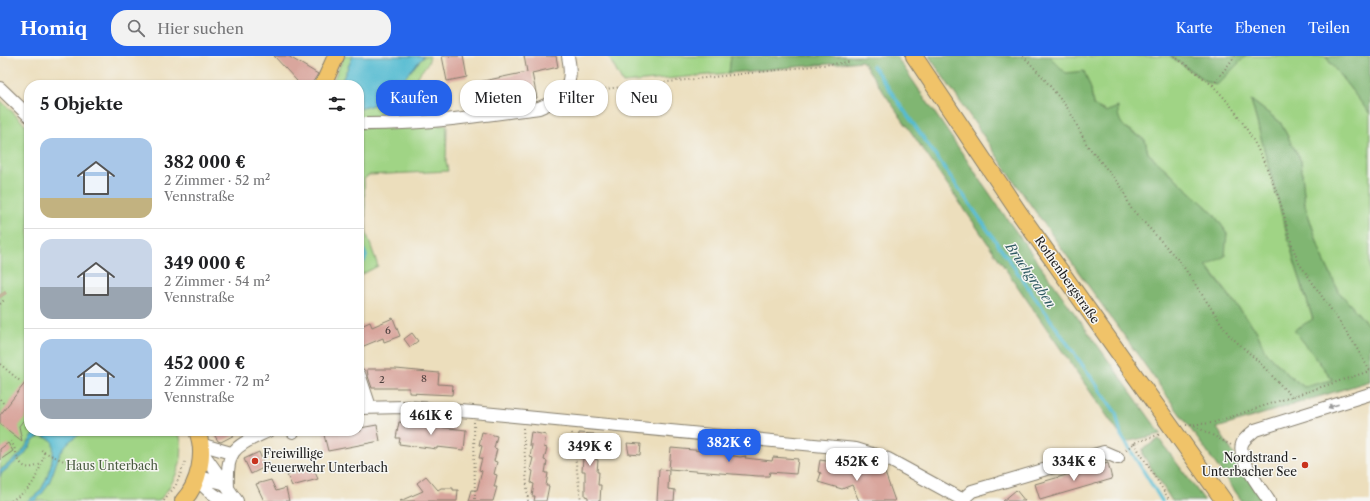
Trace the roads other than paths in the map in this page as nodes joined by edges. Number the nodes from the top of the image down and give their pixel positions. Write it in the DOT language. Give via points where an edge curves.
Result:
graph roads {
  1 [pos="336,56"];
  2 [pos="568,56"];
  3 [pos="914,56"];
  4 [pos="326,80"];
  5 [pos="0,88"];
  6 [pos="24,111"];
  7 [pos="364,124"];
  8 [pos="1370,394"];
  9 [pos="365,407"];
  10 [pos="259,436"];
  11 [pos="199,441"];
  12 [pos="231,453"];
  13 [pos="1118,458"];
  14 [pos="197,478"];
  15 [pos="225,485"];
  16 [pos="185,498"];
  17 [pos="219,499"];
  18 [pos="964,500"];
  19 [pos="237,501"];
  20 [pos="1224,501"];
  21 [pos="1269,501"];
  1 -- 4 [label="main road"];
  2 -- 7 [label="street" via="572,73 564,93 539,108 453,120"];
  3 -- 20 [label="main road, Rothenbergstraße" via="1020,214"];
  5 -- 6 [label="street"];
  8 -- 21 [label="street, one-way" via="1255,430 1244,440 1241,450 1248,468"];
  9 -- 18 [label="street" via="474,412 856,449 888,459"];
  10 -- 12 [label="street"];
  11 -- 12 [label="street" via="212,449"];
  11 -- 14 [label="main road"];
  11 -- 15 [label="street"];
  12 -- 15 [label="street" via="227,463"];
  13 -- 18 [label="street" via="1104,452 972,491"];
  14 -- 15 [label="street"];
  14 -- 16 [label="main road"];
  14 -- 17 [label="street" via="204,488"];
  15 -- 19 [label="street"];
  16 -- 17 [label="street"];
}
